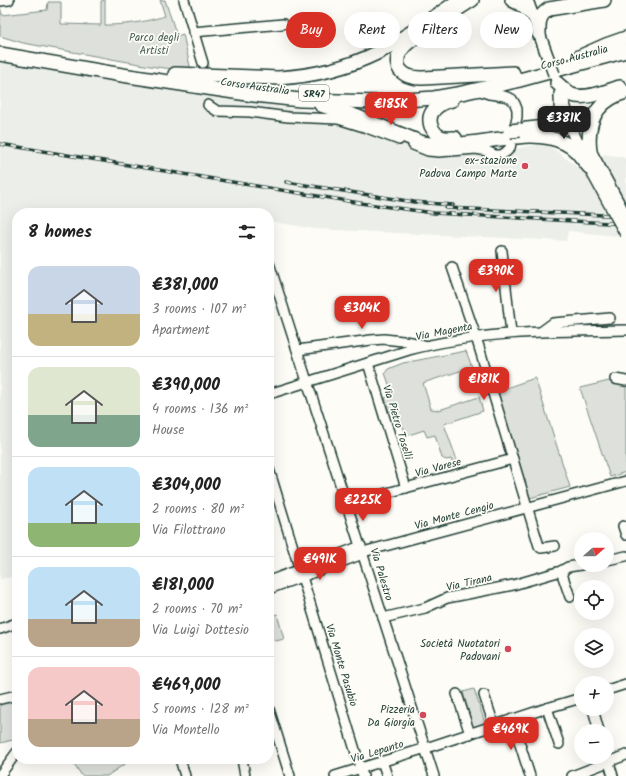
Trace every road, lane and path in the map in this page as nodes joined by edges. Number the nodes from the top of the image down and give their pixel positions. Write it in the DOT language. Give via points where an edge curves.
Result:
graph roads {
  1 [pos="9,0"];
  2 [pos="184,0"];
  3 [pos="459,0"];
  4 [pos="472,0"];
  5 [pos="512,0"];
  6 [pos="527,0"];
  7 [pos="546,0"];
  8 [pos="569,0"];
  9 [pos="604,0"];
  10 [pos="0,2"];
  11 [pos="529,12"];
  12 [pos="531,12"];
  13 [pos="533,18"];
  14 [pos="283,24"];
  15 [pos="193,32"];
  16 [pos="539,34"];
  17 [pos="626,38"];
  18 [pos="626,43"];
  19 [pos="0,46"];
  20 [pos="622,53"];
  21 [pos="0,54"];
  22 [pos="579,56"];
  23 [pos="203,62"];
  24 [pos="513,73"];
  25 [pos="175,74"];
  26 [pos="626,86"];
  27 [pos="559,89"];
  28 [pos="477,90"];
  29 [pos="626,92"];
  30 [pos="300,100"];
  31 [pos="208,105"];
  32 [pos="514,134"];
  33 [pos="590,151"];
  34 [pos="593,168"];
  35 [pos="626,217"];
  36 [pos="626,234"];
  37 [pos="502,251"];
  38 [pos="452,268"];
  39 [pos="274,280"];
  40 [pos="610,318"];
  41 [pos="626,330"];
  42 [pos="542,331"];
  43 [pos="511,333"];
  44 [pos="476,337"];
  45 [pos="425,345"];
  46 [pos="298,350"];
  47 [pos="368,363"];
  48 [pos="615,378"];
  49 [pos="626,381"];
  50 [pos="307,382"];
  51 [pos="274,392"];
  52 [pos="513,459"];
  53 [pos="626,481"];
  54 [pos="274,485"];
  55 [pos="406,488"];
  56 [pos="346,504"];
  57 [pos="528,508"];
  58 [pos="555,546"];
  59 [pos="362,551"];
  60 [pos="626,556"];
  61 [pos="614,559"];
  62 [pos="574,566"];
  63 [pos="561,570"];
  64 [pos="301,573"];
  65 [pos="274,580"];
  66 [pos="274,586"];
  67 [pos="570,597"];
  68 [pos="383,618"];
  69 [pos="12,625"];
  70 [pos="0,629"];
  71 [pos="626,684"];
  72 [pos="614,688"];
  73 [pos="457,694"];
  74 [pos="12,695"];
  75 [pos="484,695"];
  76 [pos="0,699"];
  77 [pos="574,700"];
  78 [pos="547,708"];
  79 [pos="512,719"];
  80 [pos="274,725"];
  81 [pos="494,726"];
  82 [pos="470,734"];
  83 [pos="559,744"];
  84 [pos="426,748"];
  85 [pos="626,755"];
  86 [pos="614,758"];
  87 [pos="12,759"];
  88 [pos="382,761"];
  89 [pos="181,764"];
  90 [pos="243,764"];
  91 [pos="597,764"];
  92 [pos="610,764"];
  93 [pos="362,772"];
  94 [pos="0,775"];
  95 [pos="185,776"];
  96 [pos="245,776"];
  97 [pos="290,776"];
  98 [pos="335,776"];
  99 [pos="387,776"];
  100 [pos="434,776"];
  101 [pos="530,776"];
  102 [pos="572,776"];
  103 [pos="614,776"];
  1 -- 10 [label="street"];
  2 -- 15 [label="street"];
  3 -- 25 [label="highway" via="379,52 323,72 278,78"];
  4 -- 24 [label="highway" via="402,48 398,67 406,76 414,79"];
  5 -- 11 [label="highway"];
  6 -- 12 [label="main road"];
  7 -- 8 [label="highway"];
  9 -- 16 [label="highway" via="549,9 541,17"];
  13 -- 16 [label="main road"];
  14 -- 15 [label="street"];
  15 -- 23 [label="street"];
  16 -- 27 [label="main road, bridge"];
  17 -- 22 [label="highway"];
  18 -- 22 [label="highway, Corso Australia / SR47"];
  19 -- 25 [label="highway, Corso Australia / SR47"];
  20 -- 28 [label="highway, Corso Australia / SR47"];
  21 -- 30 [label="highway, Corso Australia / SR47" via="130,76"];
  22 -- 24 [label="highway, Corso Australia / SR47"];
  24 -- 25 [label="highway, Corso Australia / SR47" via="459,85 376,95 286,91"];
  26 -- 27 [label="highway" via="582,97"];
  27 -- 32 [label="highway" via="561,110 558,119 545,127"];
  27 -- 33 [label="main road"];
  27 -- 34 [label="main road" via="573,133"];
  28 -- 30 [label="highway, Corso Australia / SR47" via="434,98 377,102"];
  28 -- 31 [label="street, Corso Australia" via="512,99 517,109 510,148 501,155 476,149 428,151 338,119 288,118 250,112 217,111"];
  28 -- 32 [label="highway" via="463,98 446,101 437,106 431,112 430,122 433,130 439,136 447,138"];
  29 -- 33 [label="highway" via="610,98 598,108 589,131"];
  30 -- 32 [label="highway" via="358,117 429,144 458,144"];
  32 -- 34 [label="highway" via="560,141"];
  33 -- 34 [label="main road"];
  34 -- 35 [label="main road, bridge"];
  34 -- 36 [label="main road, bridge"];
  37 -- 43 [label="street"];
  38 -- 44 [label="street"];
  39 -- 46 [label="street, Via Palestro"];
  40 -- 42 [label="street, Via Magenta" via="553,323"];
  41 -- 42 [label="street, Via Magenta"];
  42 -- 43 [label="street, Via Magenta"];
  43 -- 44 [label="street, Via Magenta"];
  44 -- 45 [label="street, Via Magenta"];
  44 -- 52 [label="street"];
  45 -- 46 [label="street" via="384,339"];
  45 -- 47 [label="street, Via Magenta"];
  46 -- 50 [label="street, Via Palestro"];
  47 -- 50 [label="street, Via Magenta"];
  47 -- 55 [label="street, Via Pietro Toselli"];
  48 -- 49 [label="street"];
  50 -- 51 [label="street, Via Magenta"];
  50 -- 56 [label="street, Via Palestro"];
  52 -- 55 [label="street, Via Varese"];
  52 -- 57 [label="street"];
  53 -- 57 [label="street, Via Monte Cengio"];
  54 -- 64 [label="street, Via Monte Pasubio"];
  55 -- 56 [label="street, Via Varese"];
  56 -- 59 [label="street, Via Palestro"];
  57 -- 58 [label="street" via="540,547"];
  57 -- 59 [label="street, Via Monte Cengio"];
  59 -- 64 [label="street, Via Monte Cengio"];
  59 -- 68 [label="street, Via Palestro"];
  60 -- 61 [label="street"];
  62 -- 63 [label="street, Via Tirana"];
  63 -- 67 [label="street"];
  63 -- 68 [label="street, Via Tirana" via="512,585 447,598 425,608"];
  64 -- 65 [label="street"];
  64 -- 66 [label="street"];
  64 -- 93 [label="street, Via Monte Pasubio"];
  68 -- 84 [label="street, Via Palestro"];
  69 -- 70 [label="street"];
  71 -- 72 [label="street"];
  73 -- 82 [label="street"];
  74 -- 76 [label="street"];
  75 -- 81 [label="street"];
  77 -- 78 [label="street, Via Lepanto"];
  78 -- 79 [label="street, Via Lepanto"];
  78 -- 83 [label="street"];
  79 -- 81 [label="street, Via Lepanto"];
  79 -- 101 [label="street"];
  80 -- 97 [label="street"];
  81 -- 82 [label="street, Via Lepanto"];
  82 -- 84 [label="street, Via Lepanto"];
  84 -- 88 [label="street, Via Lepanto"];
  84 -- 100 [label="street, Via Palestro"];
  85 -- 86 [label="street"];
  87 -- 94 [label="street"];
  88 -- 93 [label="street, Via Lepanto"];
  88 -- 99 [label="street"];
  89 -- 95 [label="street"];
  90 -- 96 [label="street"];
  91 -- 102 [label="street"];
  92 -- 103 [label="street"];
  93 -- 98 [label="street, Via Lepanto"];
}
